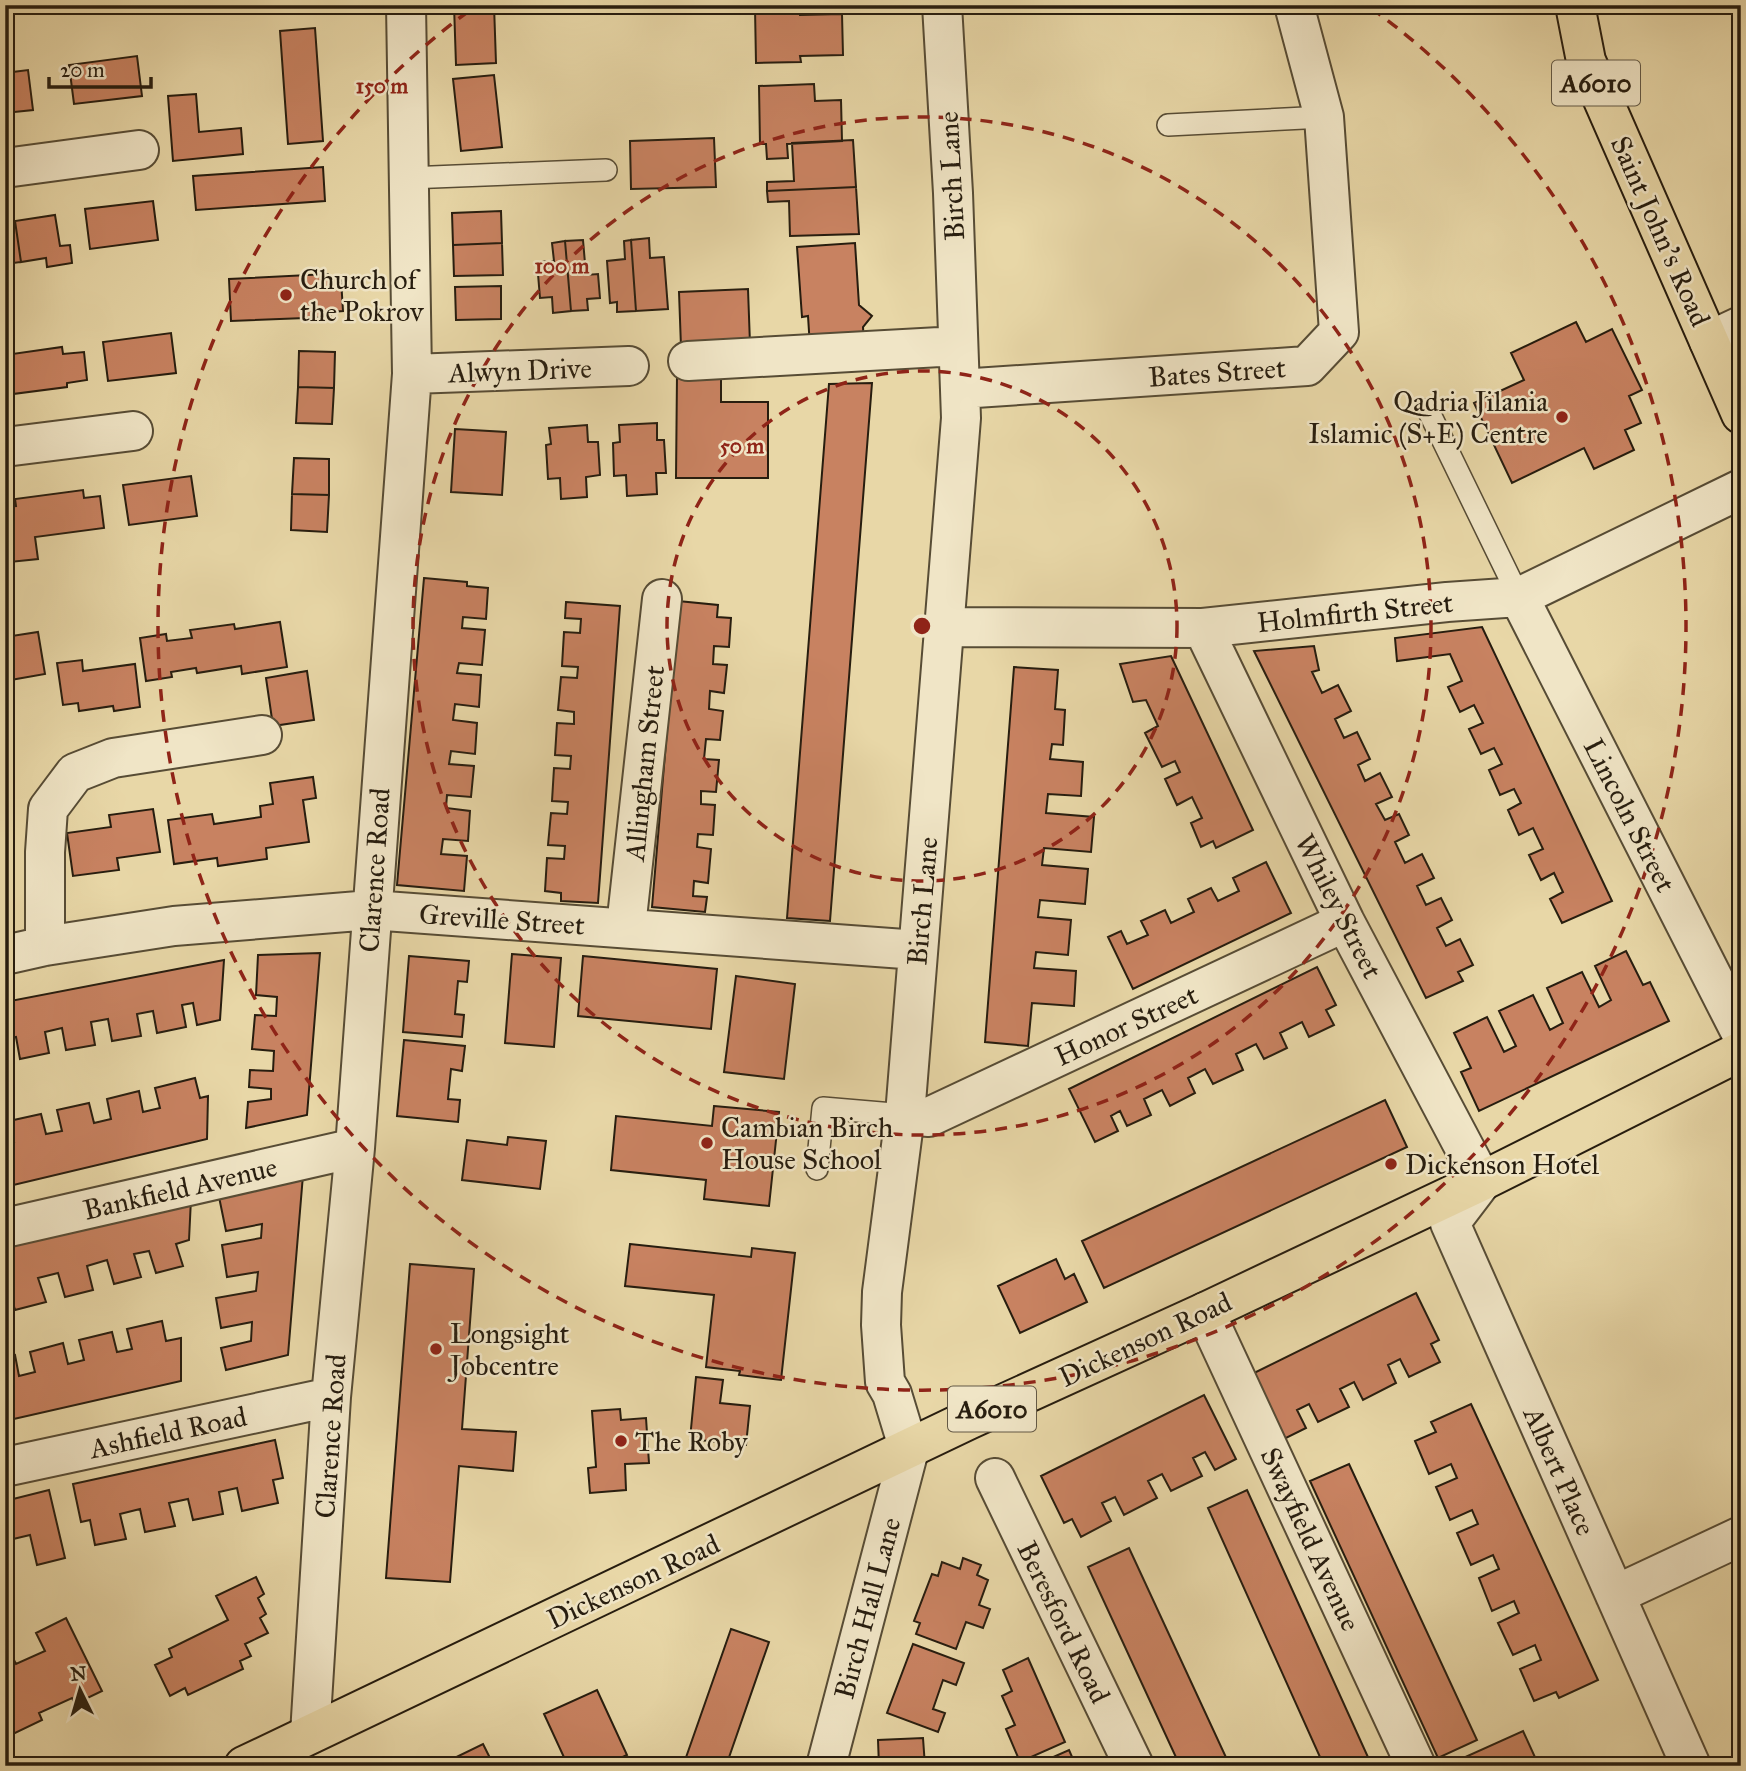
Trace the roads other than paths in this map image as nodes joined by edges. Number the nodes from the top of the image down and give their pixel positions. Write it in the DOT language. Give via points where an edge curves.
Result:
graph roads {
  1 [pos="406,5"];
  2 [pos="942,5"];
  3 [pos="1294,5"];
  4 [pos="1576,5"];
  5 [pos="1324,117"];
  6 [pos="1168,125"];
  7 [pos="139,150"];
  8 [pos="5,168"];
  9 [pos="606,170"];
  10 [pos="408,178"];
  11 [pos="1725,334"];
  12 [pos="958,346"];
  13 [pos="688,361"];
  14 [pos="629,366"];
  15 [pos="412,374"];
  16 [pos="960,389"];
  17 [pos="1428,410"];
  18 [pos="1741,414"];
  19 [pos="133,431"];
  20 [pos="5,447"];
  21 [pos="1741,489"];
  22 [pos="1519,597"];
  23 [pos="662,599"];
  24 [pos="944,628"];
  25 [pos="1203,628"];
  26 [pos="262,736"];
  27 [pos="371,910"];
  28 [pos="1345,922"];
  29 [pos="626,927"];
  30 [pos="45,946"];
  31 [pos="918,950"];
  32 [pos="5,955"];
  33 [pos="1741,1033"];
  34 [pos="1741,1051"];
  35 [pos="905,1115"];
  36 [pos="355,1148"];
  37 [pos="817,1169"];
  38 [pos="1482,1181"];
  39 [pos="5,1228"];
  40 [pos="1205,1312"];
  41 [pos="331,1397"];
  42 [pos="908,1450"];
  43 [pos="5,1467"];
  44 [pos="995,1478"];
  45 [pos="1741,1536"];
  46 [pos="1615,1595"];
  47 [pos="295,1749"];
  48 [pos="244,1766"];
  49 [pos="826,1766"];
  50 [pos="1134,1766"];
  51 [pos="1416,1766"];
  52 [pos="1691,1766"];
  1 -- 10 [label="street, Clarence Road"];
  2 -- 12 [label="street, Birch Lane"];
  3 -- 5 [label="street, Bates Street"];
  4 -- 11 [label="main road, Saint John's Road / A6010" via="1586,61"];
  5 -- 6 [label="lane"];
  5 -- 16 [label="street, Bates Street" via="1339,332 1307,366"];
  7 -- 8 [label="street"];
  9 -- 10 [label="lane"];
  10 -- 15 [label="street, Clarence Road"];
  11 -- 18 [label="main road, Saint John's Road / A6010"];
  12 -- 13 [label="street"];
  12 -- 16 [label="street, Birch Lane"];
  14 -- 15 [label="street, Alwyn Drive"];
  15 -- 27 [label="street, Clarence Road"];
  16 -- 24 [label="street, Birch Lane"];
  17 -- 22 [label="lane"];
  19 -- 20 [label="street"];
  21 -- 22 [label="street, Holmfirth Street"];
  22 -- 25 [label="street, Holmfirth Street"];
  22 -- 33 [label="street, Lincoln Street"];
  23 -- 29 [label="street, Allingham Street"];
  24 -- 25 [label="street, Holmfirth Street"];
  24 -- 31 [label="street, Birch Lane"];
  25 -- 28 [label="street, Whiley Street"];
  26 -- 30 [label="street" via="193,732 75,774 48,809"];
  27 -- 29 [label="street, Greville Street"];
  27 -- 30 [label="street, Greville Street" via="174,926"];
  27 -- 36 [label="street, Clarence Road"];
  28 -- 35 [label="street, Honor Street" via="929,1118"];
  28 -- 38 [label="street, Whiley Street"];
  29 -- 31 [label="street, Greville Street"];
  30 -- 32 [label="street, Greville Street"];
  31 -- 35 [label="street, Birch Lane"];
  34 -- 38 [label="main road, Dickenson Road / A6010"];
  35 -- 37 [label="lane" via="822,1108"];
  35 -- 42 [label="street, Birch Lane" via="881,1325 885,1382"];
  36 -- 39 [label="street, Bankfield Avenue"];
  36 -- 41 [label="street, Clarence Road"];
  38 -- 40 [label="main road, Dickenson Road / A6010"];
  38 -- 46 [label="street, Albert Place" via="1450,1223"];
  40 -- 42 [label="main road, Dickenson Road / A6010"];
  40 -- 51 [label="street, Swayfield Avenue"];
  41 -- 43 [label="street, Ashfield Road"];
  41 -- 47 [label="street, Clarence Road"];
  42 -- 47 [label="main road, Dickenson Road / A6010"];
  42 -- 49 [label="street, Birch Hall Lane"];
  44 -- 50 [label="street, Beresford Road"];
  45 -- 46 [label="street"];
  46 -- 52 [label="street, Albert Place"];
  47 -- 48 [label="main road, Dickenson Road / A6010"];
}
